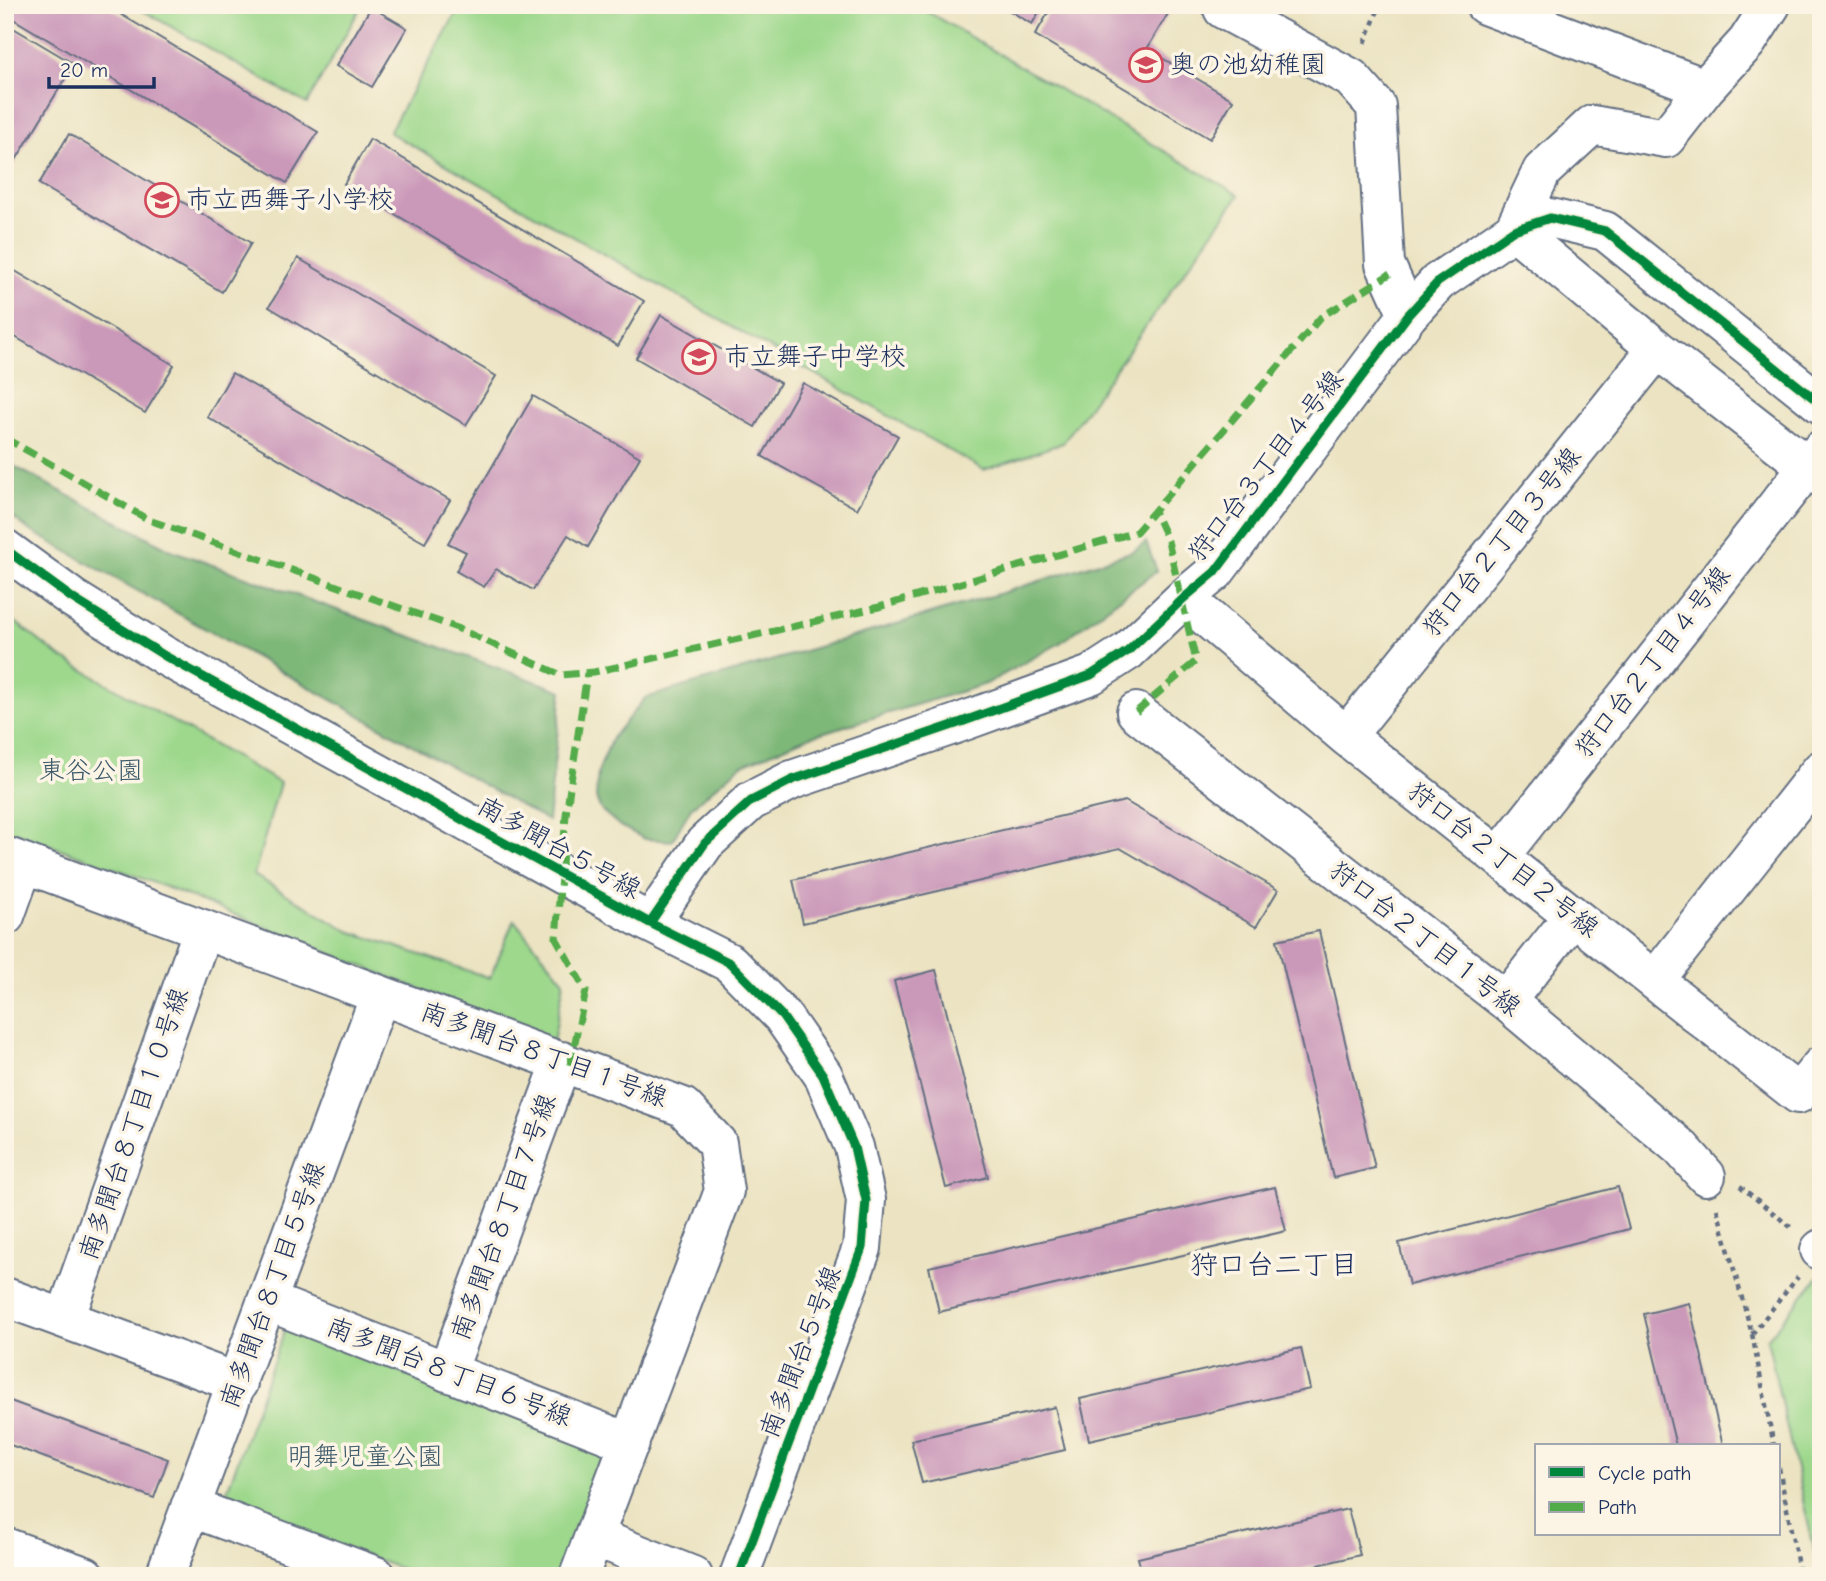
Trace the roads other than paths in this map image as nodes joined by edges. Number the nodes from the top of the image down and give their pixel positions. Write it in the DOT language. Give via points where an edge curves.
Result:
graph roads {
  1 [pos="1222,5"];
  2 [pos="1485,5"];
  3 [pos="1772,5"];
  4 [pos="1705,88"];
  5 [pos="1514,230"];
  6 [pos="1408,315"];
  7 [pos="1657,349"];
  8 [pos="1821,404"];
  9 [pos="1817,465"];
  10 [pos="5,549"];
  11 [pos="1184,597"];
  12 [pos="1136,712"];
  13 [pos="1346,736"];
  14 [pos="1821,770"];
  15 [pos="1499,857"];
  16 [pos="14,860"];
  17 [pos="5,916"];
  18 [pos="1573,916"];
  19 [pos="650,923"];
  20 [pos="203,929"];
  21 [pos="1655,980"];
  22 [pos="380,995"];
  23 [pos="1506,1001"];
  24 [pos="562,1061"];
  25 [pos="1821,1066"];
  26 [pos="1706,1176"];
  27 [pos="5,1297"];
  28 [pos="267,1301"];
  29 [pos="65,1319"];
  30 [pos="447,1372"];
  31 [pos="238,1383"];
  32 [pos="630,1443"];
  33 [pos="190,1507"];
  34 [pos="595,1537"];
  35 [pos="5,1547"];
  36 [pos="372,1575"];
  37 [pos="85,1576"];
  38 [pos="165,1576"];
  39 [pos="579,1576"];
  40 [pos="693,1576"];
  41 [pos="739,1576"];
  1 -- 6 [label="street" via="1351,78 1376,106 1385,264"];
  2 -- 4 [label="street"];
  3 -- 4 [label="street" via="1747,42"];
  4 -- 5 [label="street" via="1666,138 1592,125 1542,171"];
  5 -- 6 [label="street, 狩口台３丁目４号線" via="1438,282"];
  5 -- 7 [label="street"];
  5 -- 8 [label="street, 狩口台３丁目４号線" via="1550,218 1605,231"];
  6 -- 11 [label="street, 狩口台３丁目４号線" via="1216,572"];
  7 -- 9 [label="street"];
  7 -- 13 [label="street, 狩口台２丁目３号線"];
  9 -- 15 [label="street, 狩口台２丁目４号線"];
  10 -- 19 [label="street, 南多聞台５号線" via="165,656"];
  11 -- 13 [label="street, 狩口台２丁目２号線"];
  11 -- 19 [label="street, 狩口台３丁目４号線" via="1128,651 1091,675 792,780 751,801 705,843"];
  12 -- 23 [label="street, 狩口台２丁目１号線"];
  13 -- 15 [label="street, 狩口台２丁目２号線"];
  14 -- 21 [label="street"];
  15 -- 18 [label="street, 狩口台２丁目２号線"];
  16 -- 17 [label="street"];
  16 -- 20 [label="street, 南多聞台８丁目１号線"];
  18 -- 21 [label="street, 狩口台２丁目２号線"];
  18 -- 23 [label="street"];
  19 -- 41 [label="street, 南多聞台５号線" via="730,963 782,1016 823,1075 854,1147 866,1200 862,1248"];
  20 -- 22 [label="street, 南多聞台８丁目１号線"];
  20 -- 29 [label="street, 南多聞台８丁目１０号線"];
  21 -- 25 [label="street, 狩口台２丁目２号線" via="1798,1094"];
  22 -- 24 [label="street, 南多聞台８丁目１号線"];
  22 -- 28 [label="street, 南多聞台８丁目５号線"];
  23 -- 26 [label="street, 狩口台２丁目１号線" via="1681,1148"];
  24 -- 30 [label="street, 南多聞台８丁目７号線"];
  24 -- 32 [label="street, 南多聞台８丁目１号線" via="683,1107 717,1143 724,1191"];
  27 -- 29 [label="street"];
  28 -- 30 [label="street, 南多聞台８丁目６号線"];
  28 -- 31 [label="street, 南多聞台８丁目５号線"];
  29 -- 31 [label="street"];
  30 -- 32 [label="street, 南多聞台８丁目６号線"];
  31 -- 33 [label="street, 南多聞台８丁目５号線"];
  32 -- 34 [label="street, 南多聞台８丁目１号線"];
  33 -- 36 [label="street"];
  33 -- 38 [label="street, 南多聞台８丁目５号線"];
  34 -- 39 [label="street, 南多聞台８丁目１号線"];
  34 -- 40 [label="street"];
  35 -- 37 [label="street"];
}
